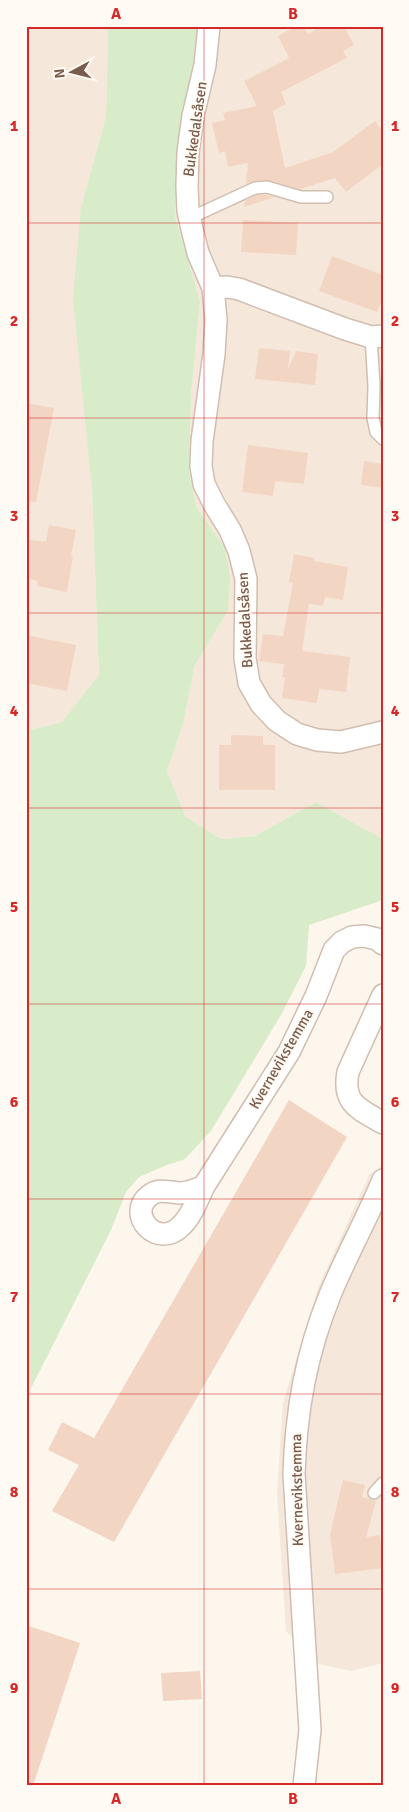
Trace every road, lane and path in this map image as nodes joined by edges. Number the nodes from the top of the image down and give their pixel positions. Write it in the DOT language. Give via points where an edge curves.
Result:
graph roads {
  1 [pos="209,26"];
  2 [pos="327,197"];
  3 [pos="190,218"];
  4 [pos="213,288"];
  5 [pos="377,337"];
  6 [pos="383,439"];
  7 [pos="383,732"];
  8 [pos="383,944"];
  9 [pos="383,995"];
  10 [pos="383,1123"];
  11 [pos="383,1180"];
  12 [pos="204,1186"];
  13 [pos="383,1483"];
  14 [pos="374,1493"];
  15 [pos="304,1786"];
  1 -- 3 [label="street, Bukkedalsåsen" via="188,152"];
  2 -- 3 [label="lane" via="301,197 268,187 255,188"];
  3 -- 4 [label="street, Bukkedalsåsen" via="198,254"];
  4 -- 5 [label="street" via="239,289 345,330"];
  4 -- 7 [label="street, Bukkedalsåsen" via="216,320 214,354 201,466 204,484 230,530 246,579 245,658 249,683 261,704 277,721 298,734 341,742"];
  5 -- 6 [label="lane" via="373,418 376,432"];
  8 -- 12 [label="street, Kvernevikstemma" via="364,936 352,937 334,950 316,996 288,1052"];
  9 -- 10 [label="street" via="348,1072 346,1084 352,1102"];
  11 -- 15 [label="street, Kvernevikstemma" via="330,1294 306,1368 299,1403 294,1474 310,1730"];
  13 -- 14 [label="lane"];
}
